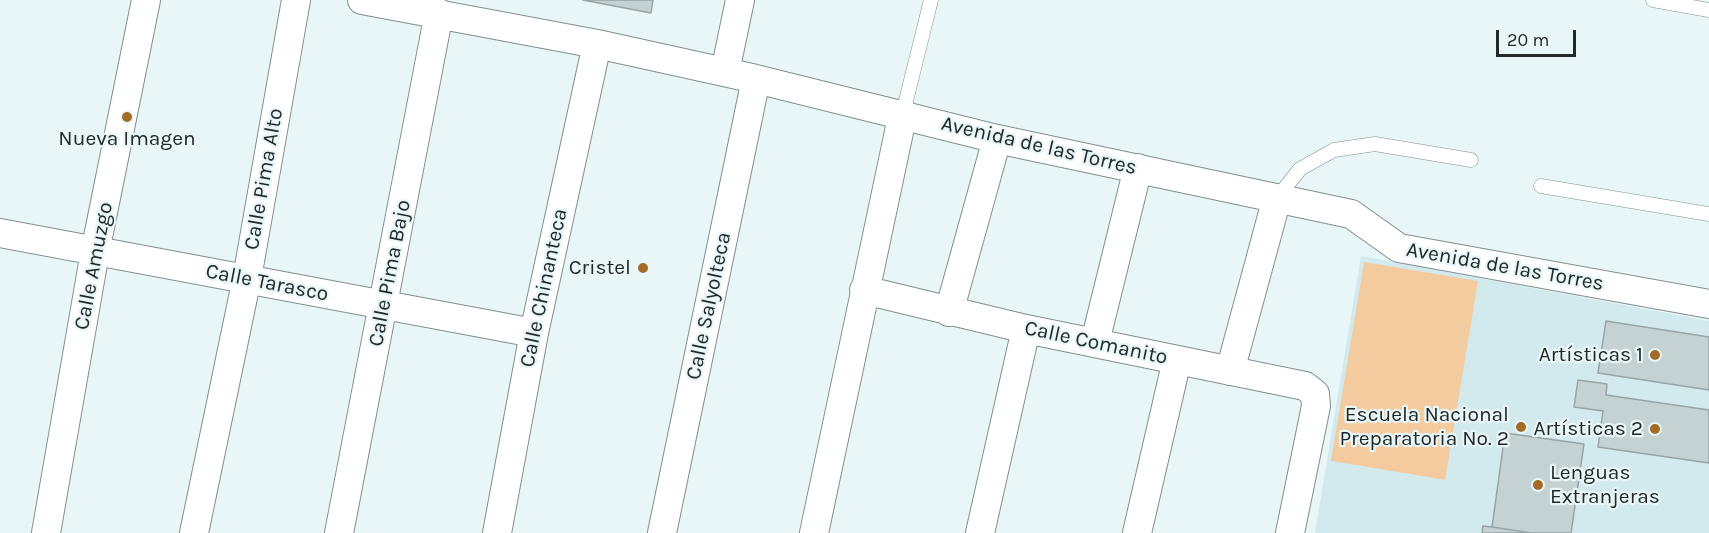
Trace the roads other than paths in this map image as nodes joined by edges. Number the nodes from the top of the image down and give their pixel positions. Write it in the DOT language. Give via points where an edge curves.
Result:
graph roads {
  1 [pos="146,0"];
  2 [pos="296,0"];
  3 [pos="362,0"];
  4 [pos="740,0"];
  5 [pos="931,0"];
  6 [pos="1653,0"];
  7 [pos="1709,10"];
  8 [pos="438,13"];
  9 [pos="597,44"];
  10 [pos="725,72"];
  11 [pos="756,79"];
  12 [pos="903,113"];
  13 [pos="997,138"];
  14 [pos="1471,160"];
  15 [pos="1138,168"];
  16 [pos="1541,186"];
  17 [pos="1276,198"];
  18 [pos="1709,214"];
  19 [pos="0,232"];
  20 [pos="95,252"];
  21 [pos="247,278"];
  22 [pos="864,290"];
  23 [pos="1709,304"];
  24 [pos="384,305"];
  25 [pos="949,312"];
  26 [pos="1026,329"];
  27 [pos="534,333"];
  28 [pos="1095,342"];
  29 [pos="1177,360"];
  30 [pos="1230,371"];
  31 [pos="46,533"];
  32 [pos="194,533"];
  33 [pos="339,533"];
  34 [pos="496,533"];
  35 [pos="662,533"];
  36 [pos="813,533"];
  37 [pos="980,533"];
  38 [pos="1137,533"];
  39 [pos="1290,533"];
  1 -- 20 [label="street, Calle Amuzgo"];
  2 -- 21 [label="street, Calle Pima Alto"];
  3 -- 8 [label="street, Avenida de las Torres"];
  4 -- 10 [label="street"];
  5 -- 12 [label="lane"];
  6 -- 7 [label="lane"];
  8 -- 9 [label="street, Avenida de las Torres"];
  8 -- 24 [label="street, Calle Pima Bajo"];
  9 -- 10 [label="street, Avenida de las Torres"];
  9 -- 27 [label="street, Calle Chinanteca"];
  10 -- 11 [label="street, Avenida de las Torres"];
  11 -- 12 [label="street, Avenida de las Torres"];
  11 -- 35 [label="street, Calle Salyolteca"];
  12 -- 13 [label="street, Avenida de las Torres"];
  12 -- 22 [label="street"];
  13 -- 15 [label="street, Avenida de las Torres"];
  13 -- 25 [label="street"];
  14 -- 17 [label="lane" via="1375,144 1334,150 1300,169"];
  15 -- 17 [label="street, Avenida de las Torres"];
  15 -- 28 [label="street"];
  16 -- 18 [label="lane"];
  17 -- 23 [label="street, Avenida de las Torres" via="1351,214 1399,248"];
  17 -- 30 [label="street"];
  19 -- 20 [label="street, Calle Tarasco"];
  20 -- 21 [label="street, Calle Tarasco"];
  20 -- 31 [label="street, Calle Amuzgo"];
  21 -- 24 [label="street, Calle Tarasco"];
  21 -- 32 [label="street, Calle Pima Alto"];
  22 -- 25 [label="street, Calle Comanito"];
  22 -- 36 [label="street"];
  24 -- 27 [label="street, Calle Tarasco"];
  24 -- 33 [label="street, Calle Pima Bajo"];
  25 -- 26 [label="street, Calle Comanito"];
  26 -- 28 [label="street, Calle Comanito"];
  26 -- 37 [label="street"];
  27 -- 34 [label="street, Calle Chinanteca"];
  28 -- 29 [label="street, Calle Comanito"];
  29 -- 30 [label="street, Calle Comanito"];
  29 -- 38 [label="street"];
  30 -- 39 [label="street, Calle Comanito" via="1305,386 1315,394 1316,406"];
}
